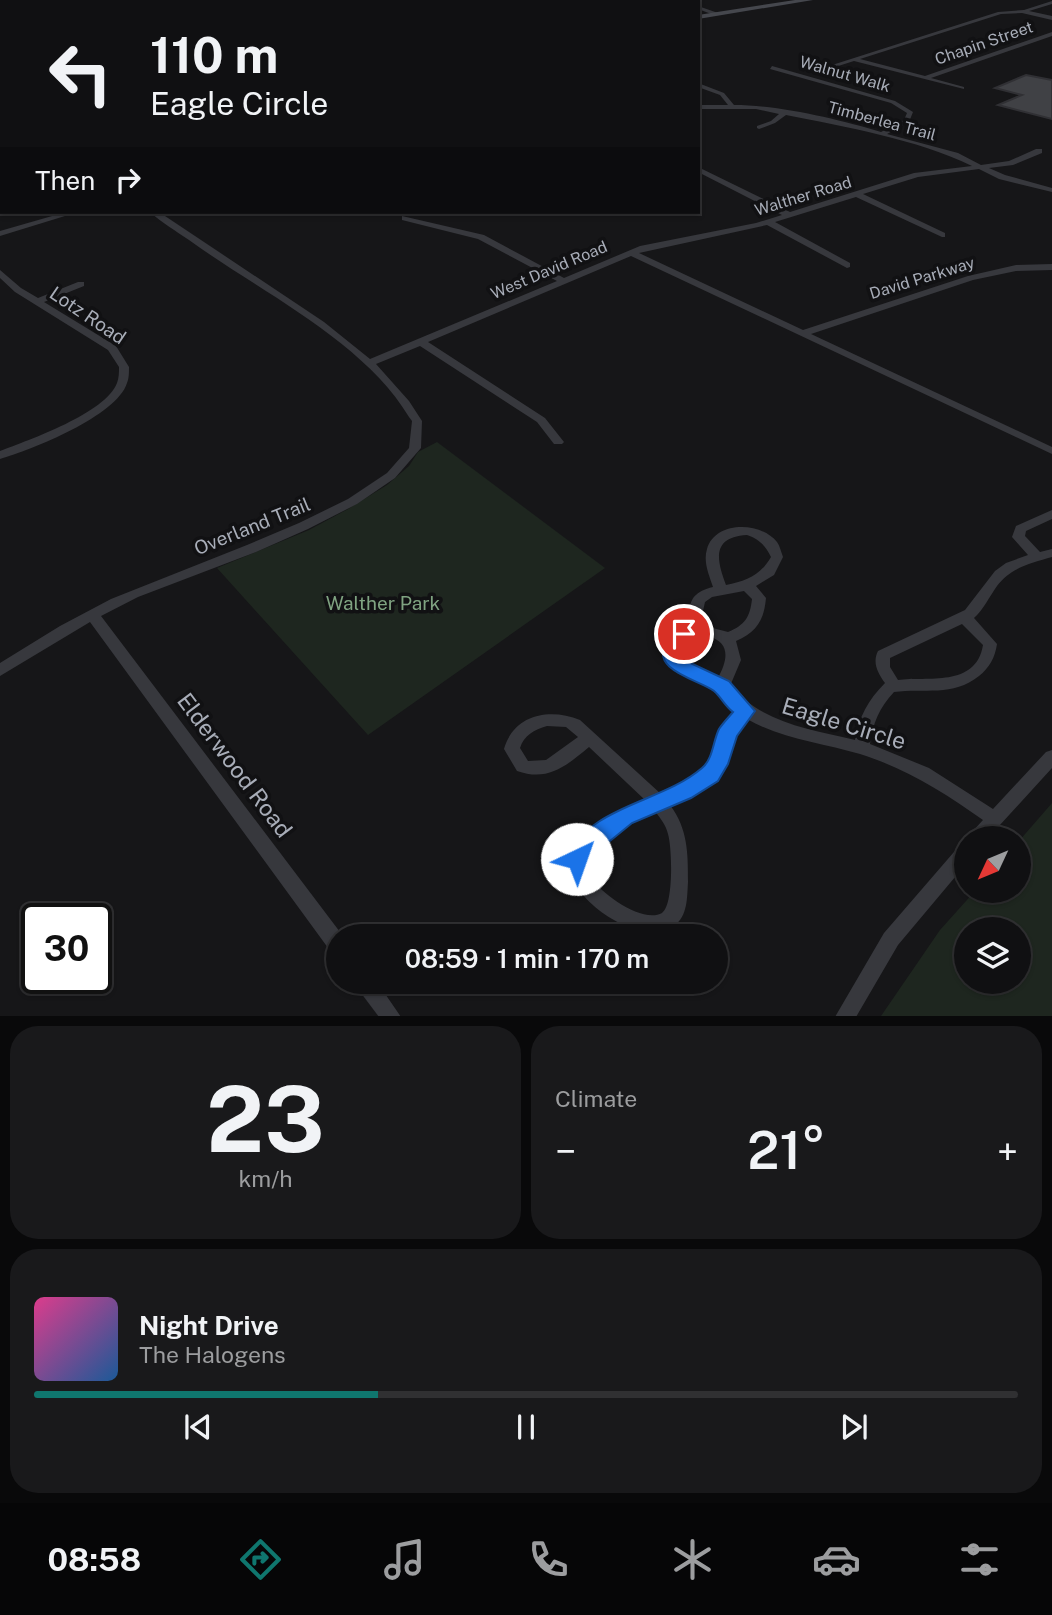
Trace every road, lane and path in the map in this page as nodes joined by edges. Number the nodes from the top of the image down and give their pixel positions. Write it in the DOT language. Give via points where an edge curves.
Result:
graph roads {
  1 [pos="809,0"];
  2 [pos="1052,2"];
  3 [pos="700,8"];
  4 [pos="1021,11"];
  5 [pos="716,14"];
  6 [pos="700,17"];
  7 [pos="1052,18"];
  8 [pos="1052,34"];
  9 [pos="853,59"];
  10 [pos="832,66"];
  11 [pos="772,68"];
  12 [pos="925,78"];
  13 [pos="700,86"];
  14 [pos="962,88"];
  15 [pos="731,106"];
  16 [pos="700,107"];
  17 [pos="784,113"];
  18 [pos="759,127"];
  19 [pos="881,134"];
  20 [pos="1040,151"];
  21 [pos="984,168"];
  22 [pos="700,170"];
  23 [pos="1052,190"];
  24 [pos="856,194"];
  25 [pos="67,214"];
  26 [pos="157,214"];
  27 [pos="789,215"];
  28 [pos="405,218"];
  29 [pos="768,222"];
  30 [pos="0,234"];
  31 [pos="942,235"];
  32 [pos="630,252"];
  33 [pos="847,265"];
  34 [pos="1052,267"];
  35 [pos="0,273"];
  36 [pos="563,281"];
  37 [pos="81,284"];
  38 [pos="37,302"];
  39 [pos="803,333"];
  40 [pos="421,342"];
  41 [pos="370,363"];
  42 [pos="558,442"];
  43 [pos="1052,451"];
  44 [pos="0,455"];
  45 [pos="1052,514"];
  46 [pos="1052,553"];
  47 [pos="1037,557"];
  48 [pos="748,586"];
  49 [pos="721,590"];
  50 [pos="92,614"];
  51 [pos="964,617"];
  52 [pos="699,630"];
  53 [pos="725,639"];
  54 [pos="0,670"];
  55 [pos="894,686"];
  56 [pos="722,687"];
  57 [pos="745,711"];
  58 [pos="588,738"];
  59 [pos="862,748"];
  60 [pos="1052,757"];
  61 [pos="658,802"];
  62 [pos="994,819"];
  63 [pos="988,826"];
  64 [pos="954,865"];
  65 [pos="326,929"];
  66 [pos="374,994"];
  67 [pos="390,1016"];
  68 [pos="846,1016"];
  1 -- 5 [label="street"];
  2 -- 4 [label="street"];
  3 -- 5 [label="street"];
  4 -- 7 [label="street"];
  4 -- 9 [label="street" via="1000,13"];
  5 -- 6 [label="street"];
  8 -- 12 [label="street, Chapin Street"];
  9 -- 10 [label="street"];
  9 -- 12 [label="street"];
  11 -- 19 [label="street, Walnut Walk" via="893,102 910,112 907,121"];
  12 -- 14 [label="street"];
  13 -- 15 [label="street" via="722,94"];
  15 -- 16 [label="street, Timberlea Trail"];
  15 -- 17 [label="street, Timberlea Trail"];
  17 -- 18 [label="street"];
  17 -- 19 [label="street, Timberlea Trail"];
  19 -- 21 [label="street, Timberlea Trail"];
  20 -- 21 [label="street, Walther Road"];
  21 -- 23 [label="street, Timberlea Trail"];
  21 -- 24 [label="street, Walther Road" via="917,176"];
  22 -- 27 [label="street"];
  24 -- 27 [label="street, Walther Road"];
  24 -- 31 [label="street"];
  25 -- 30 [label="street"];
  26 -- 41 [label="street" via="332,331"];
  27 -- 29 [label="street, Walther Road"];
  28 -- 36 [label="street" via="481,237"];
  29 -- 32 [label="street, Walther Road"];
  29 -- 33 [label="street"];
  32 -- 36 [label="street, West David Road"];
  32 -- 39 [label="street, West David Road"];
  34 -- 39 [label="street, David Parkway" via="1017,268 971,278"];
  35 -- 38 [label="street, Lotz Road"];
  36 -- 40 [label="street, West David Road"];
  37 -- 38 [label="street"];
  38 -- 44 [label="street, Lotz Road" via="112,348 124,363 124,379 109,401 88,417"];
  39 -- 43 [label="street, West David Road"];
  40 -- 41 [label="street, West David Road"];
  40 -- 42 [label="street" via="541,420"];
  41 -- 50 [label="street, Overland Trail" via="414,415 419,428 417,446 398,470 303,527"];
  45 -- 47 [label="street" via="1018,533 1021,543"];
  46 -- 47 [label="street"];
  47 -- 51 [label="street" via="998,575 977,608"];
  48 -- 49 [label="street"];
  48 -- 49 [label="street" via="768,575 776,550 764,536 732,531 716,541 710,559"];
  48 -- 53 [label="street" via="759,598 758,614 746,632"];
  49 -- 52 [label="street" via="698,601"];
  50 -- 54 [label="street, Overland Trail"];
  50 -- 65 [label="street, Elderwood Road"];
  51 -- 55 [label="street" via="883,655 883,667"];
  51 -- 55 [label="street" via="990,644 989,655 976,670 952,685"];
  52 -- 53 [label="street"];
  52 -- 56 [label="street, Eagle Circle" via="677,640 673,656 686,671"];
  53 -- 56 [label="street" via="734,653"];
  55 -- 59 [label="street" via="870,708"];
  56 -- 57 [label="street, Eagle Circle"];
  57 -- 59 [label="street, Eagle Circle" via="790,732"];
  57 -- 61 [label="street" via="728,733 711,774"];
  58 -- 61 [label="street"];
  59 -- 62 [label="street, Eagle Circle" via="928,775"];
  60 -- 62 [label="street"];
  61 -- 61 [label="street" via="678,832 680,847 677,908 657,925 608,906 592,893 577,868 581,851 606,829"];
  62 -- 63 [label="street"];
  64 -- 68 [label="street" via="891,939"];
  66 -- 67 [label="street"];
}
